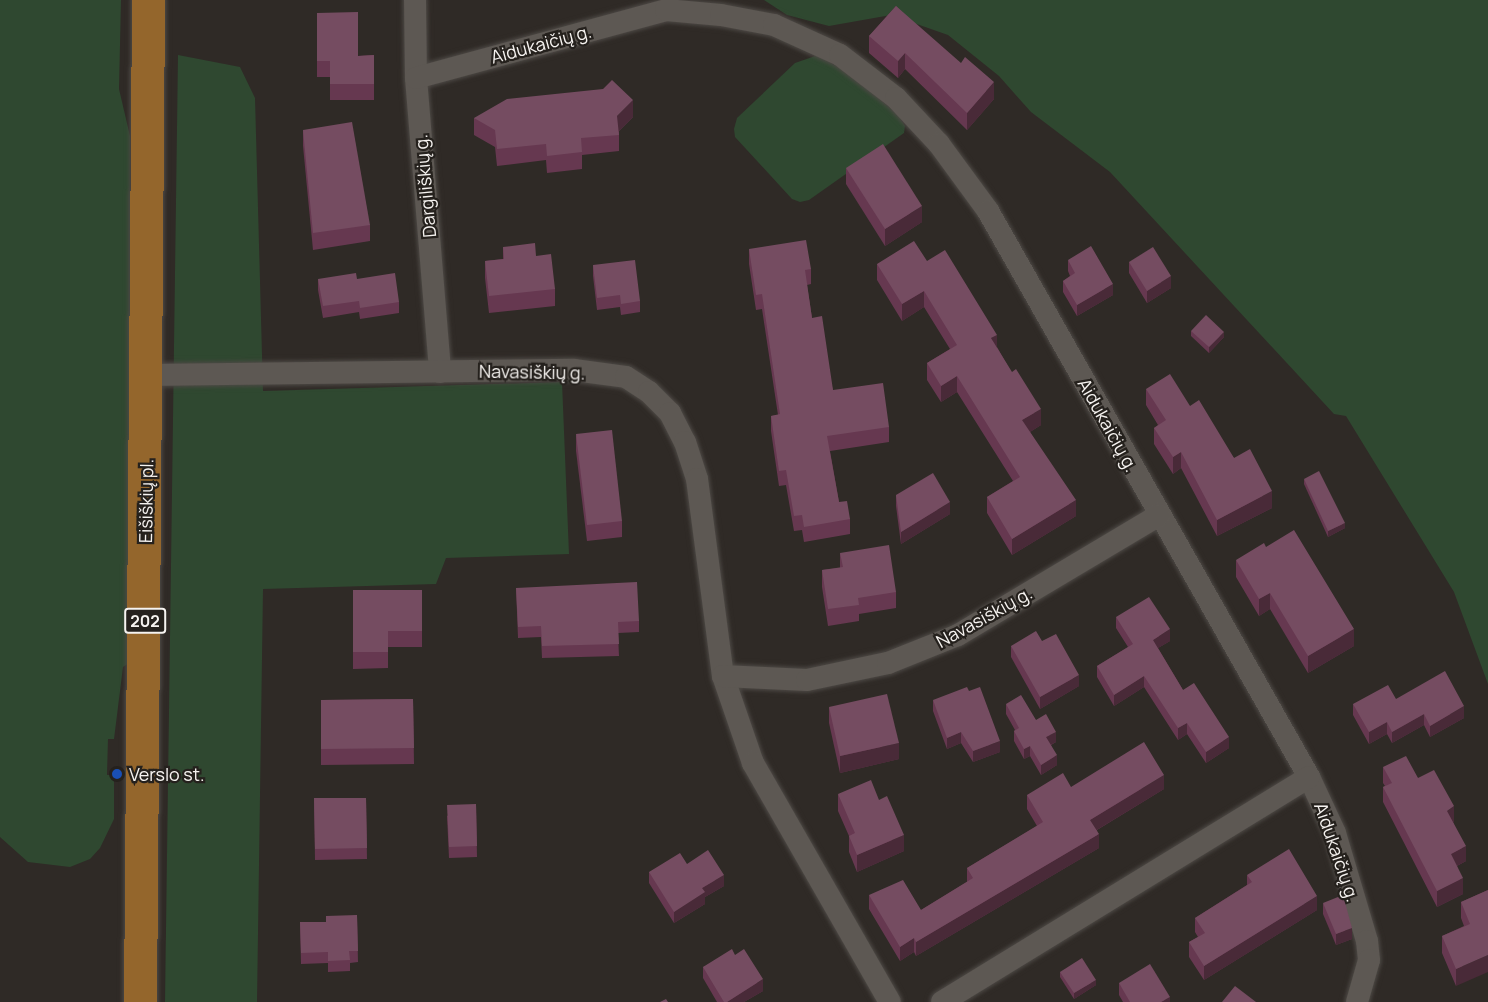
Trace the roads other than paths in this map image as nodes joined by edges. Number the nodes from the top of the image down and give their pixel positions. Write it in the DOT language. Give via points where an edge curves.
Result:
graph roads {
  1 [pos="148,0"];
  2 [pos="415,0"];
  3 [pos="665,5"];
  4 [pos="416,78"];
  5 [pos="440,372"];
  6 [pos="147,375"];
  7 [pos="1159,515"];
  8 [pos="723,676"];
  9 [pos="1309,777"];
  10 [pos="140,1002"];
  11 [pos="890,1002"];
  12 [pos="942,1002"];
  13 [pos="1357,1002"];
  1 -- 6 [label="main road, Eišiškių pl. / 202"];
  2 -- 4 [label="street, Dargiliškių g."];
  3 -- 4 [label="street, Aidukaičių g."];
  3 -- 7 [label="street, Aidukaičių g." via="774,25 840,55 896,98 939,144 988,211"];
  4 -- 5 [label="street, Dargiliškių g."];
  5 -- 6 [label="street, Navasiškių g."];
  5 -- 8 [label="street, Navasiškių g." via="574,370 626,377 662,405 685,442 697,479"];
  6 -- 10 [label="main road, Eišiškių pl. / 202"];
  7 -- 8 [label="street, Navasiškių g." via="958,635 888,663 807,680"];
  7 -- 9 [label="street, Aidukaičių g."];
  8 -- 11 [label="street, Navasiškių g." via="765,787"];
  9 -- 12 [label="street"];
  9 -- 13 [label="street, Aidukaičių g." via="1335,832 1367,941 1370,960"];
}
